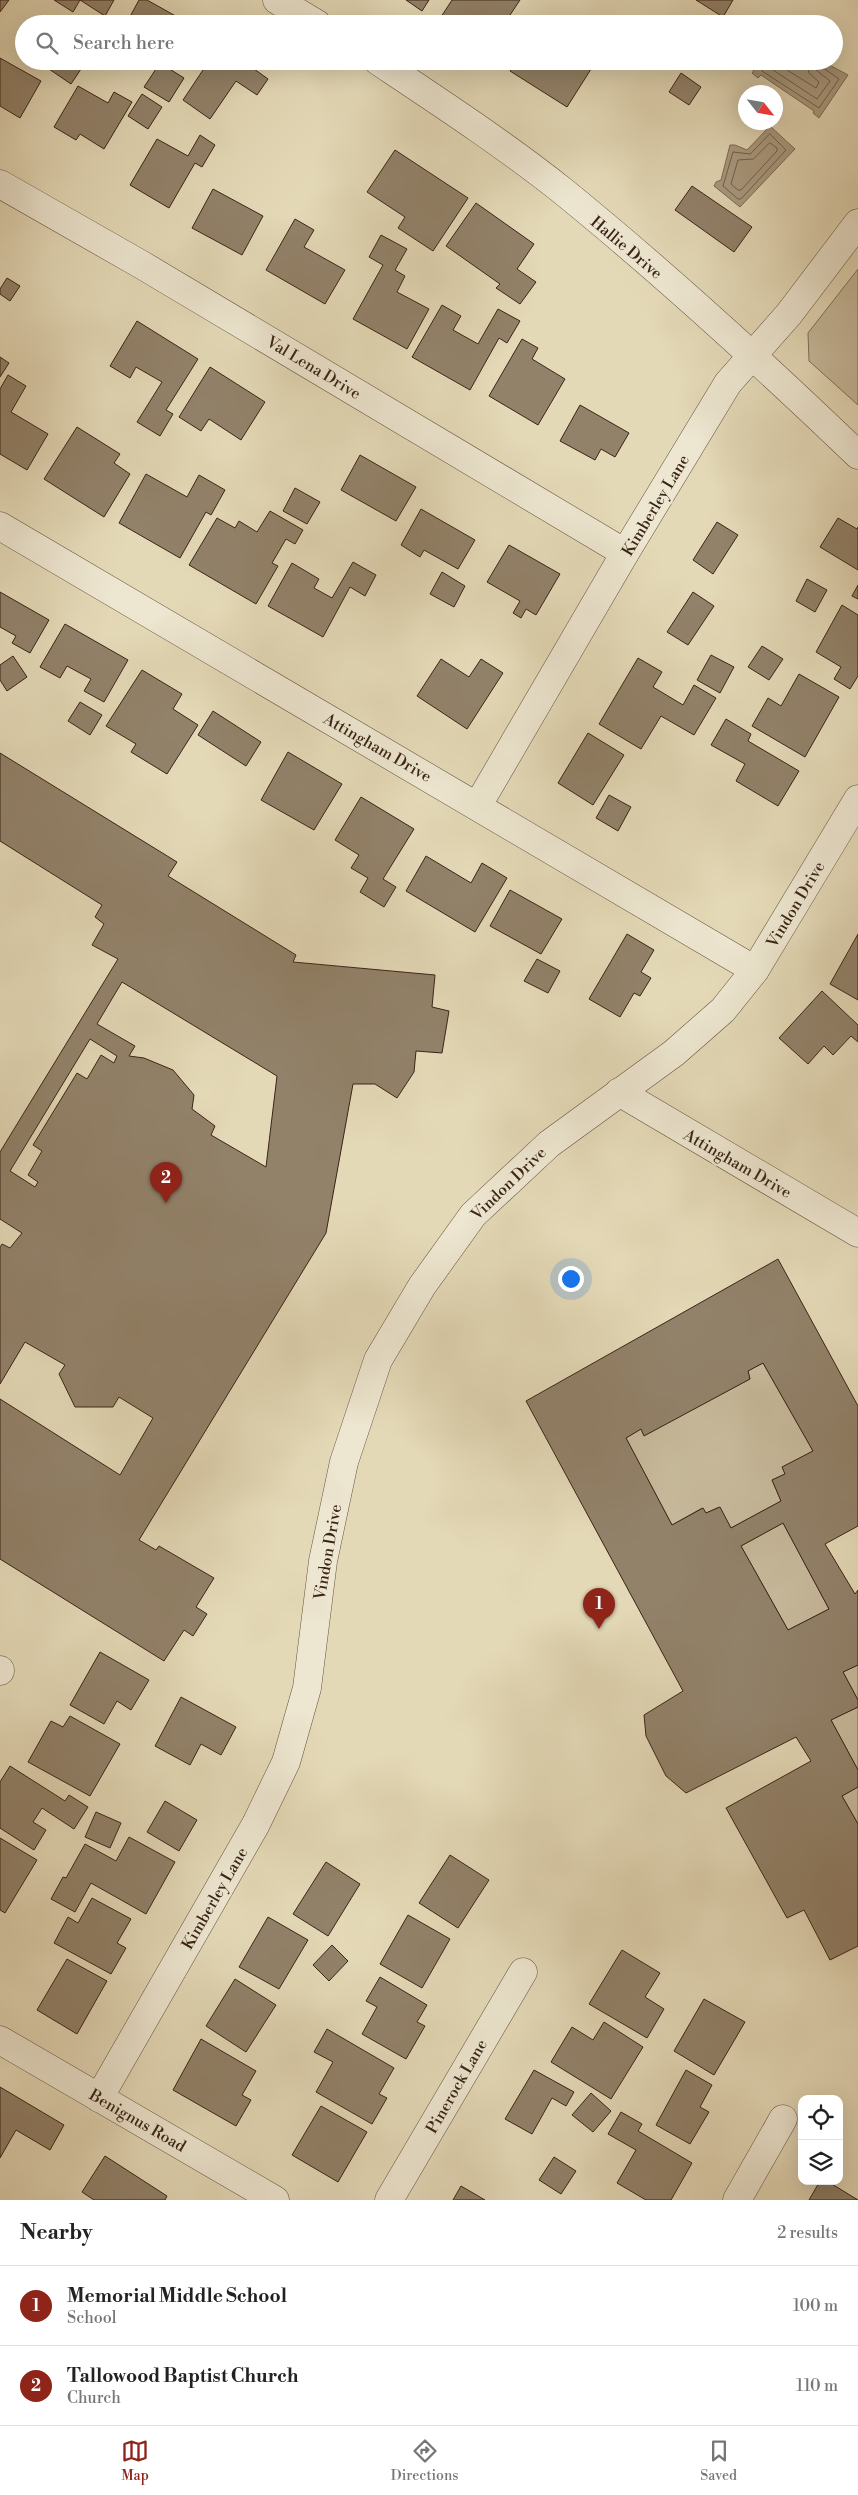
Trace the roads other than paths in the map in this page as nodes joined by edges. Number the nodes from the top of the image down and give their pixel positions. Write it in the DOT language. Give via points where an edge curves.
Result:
graph roads {
  1 [pos="277,0"];
  2 [pos="303,15"];
  3 [pos="392,70"];
  4 [pos="0,184"];
  5 [pos="858,223"];
  6 [pos="754,355"];
  7 [pos="858,455"];
  8 [pos="0,526"];
  9 [pos="626,552"];
  10 [pos="858,799"];
  11 [pos="478,805"];
  12 [pos="755,970"];
  13 [pos="619,1092"];
  14 [pos="858,1233"];
  15 [pos="307,1688"];
  16 [pos="523,1972"];
  17 [pos="0,2040"];
  18 [pos="99,2098"];
  19 [pos="782,2119"];
  20 [pos="243,2192"];
  21 [pos="275,2200"];
  22 [pos="389,2200"];
  23 [pos="736,2200"];
  1 -- 2 [label="street"];
  3 -- 6 [label="street, Hallie Drive" via="563,192"];
  4 -- 9 [label="street, Val Lena Drive"];
  5 -- 6 [label="street, Kimberley Lane"];
  6 -- 7 [label="street, Hallie Drive"];
  6 -- 9 [label="street, Kimberley Lane" via="728,384"];
  8 -- 11 [label="street, Attingham Drive"];
  9 -- 11 [label="street, Kimberley Lane"];
  10 -- 12 [label="street, Vindon Drive"];
  11 -- 12 [label="street, Attingham Drive"];
  12 -- 13 [label="street, Vindon Drive" via="723,1010 674,1053"];
  13 -- 14 [label="street, Attingham Drive"];
  13 -- 15 [label="street, Vindon Drive" via="549,1144 473,1215 422,1286 378,1360 344,1462 323,1561"];
  15 -- 18 [label="street, Kimberley Lane" via="286,1762 256,1824"];
  16 -- 22 [label="street, Pinerock Lane"];
  17 -- 18 [label="street, Benignus Road"];
  18 -- 20 [label="street, Benignus Road"];
  19 -- 23 [label="street"];
  20 -- 21 [label="street, Benignus Road"];
}
